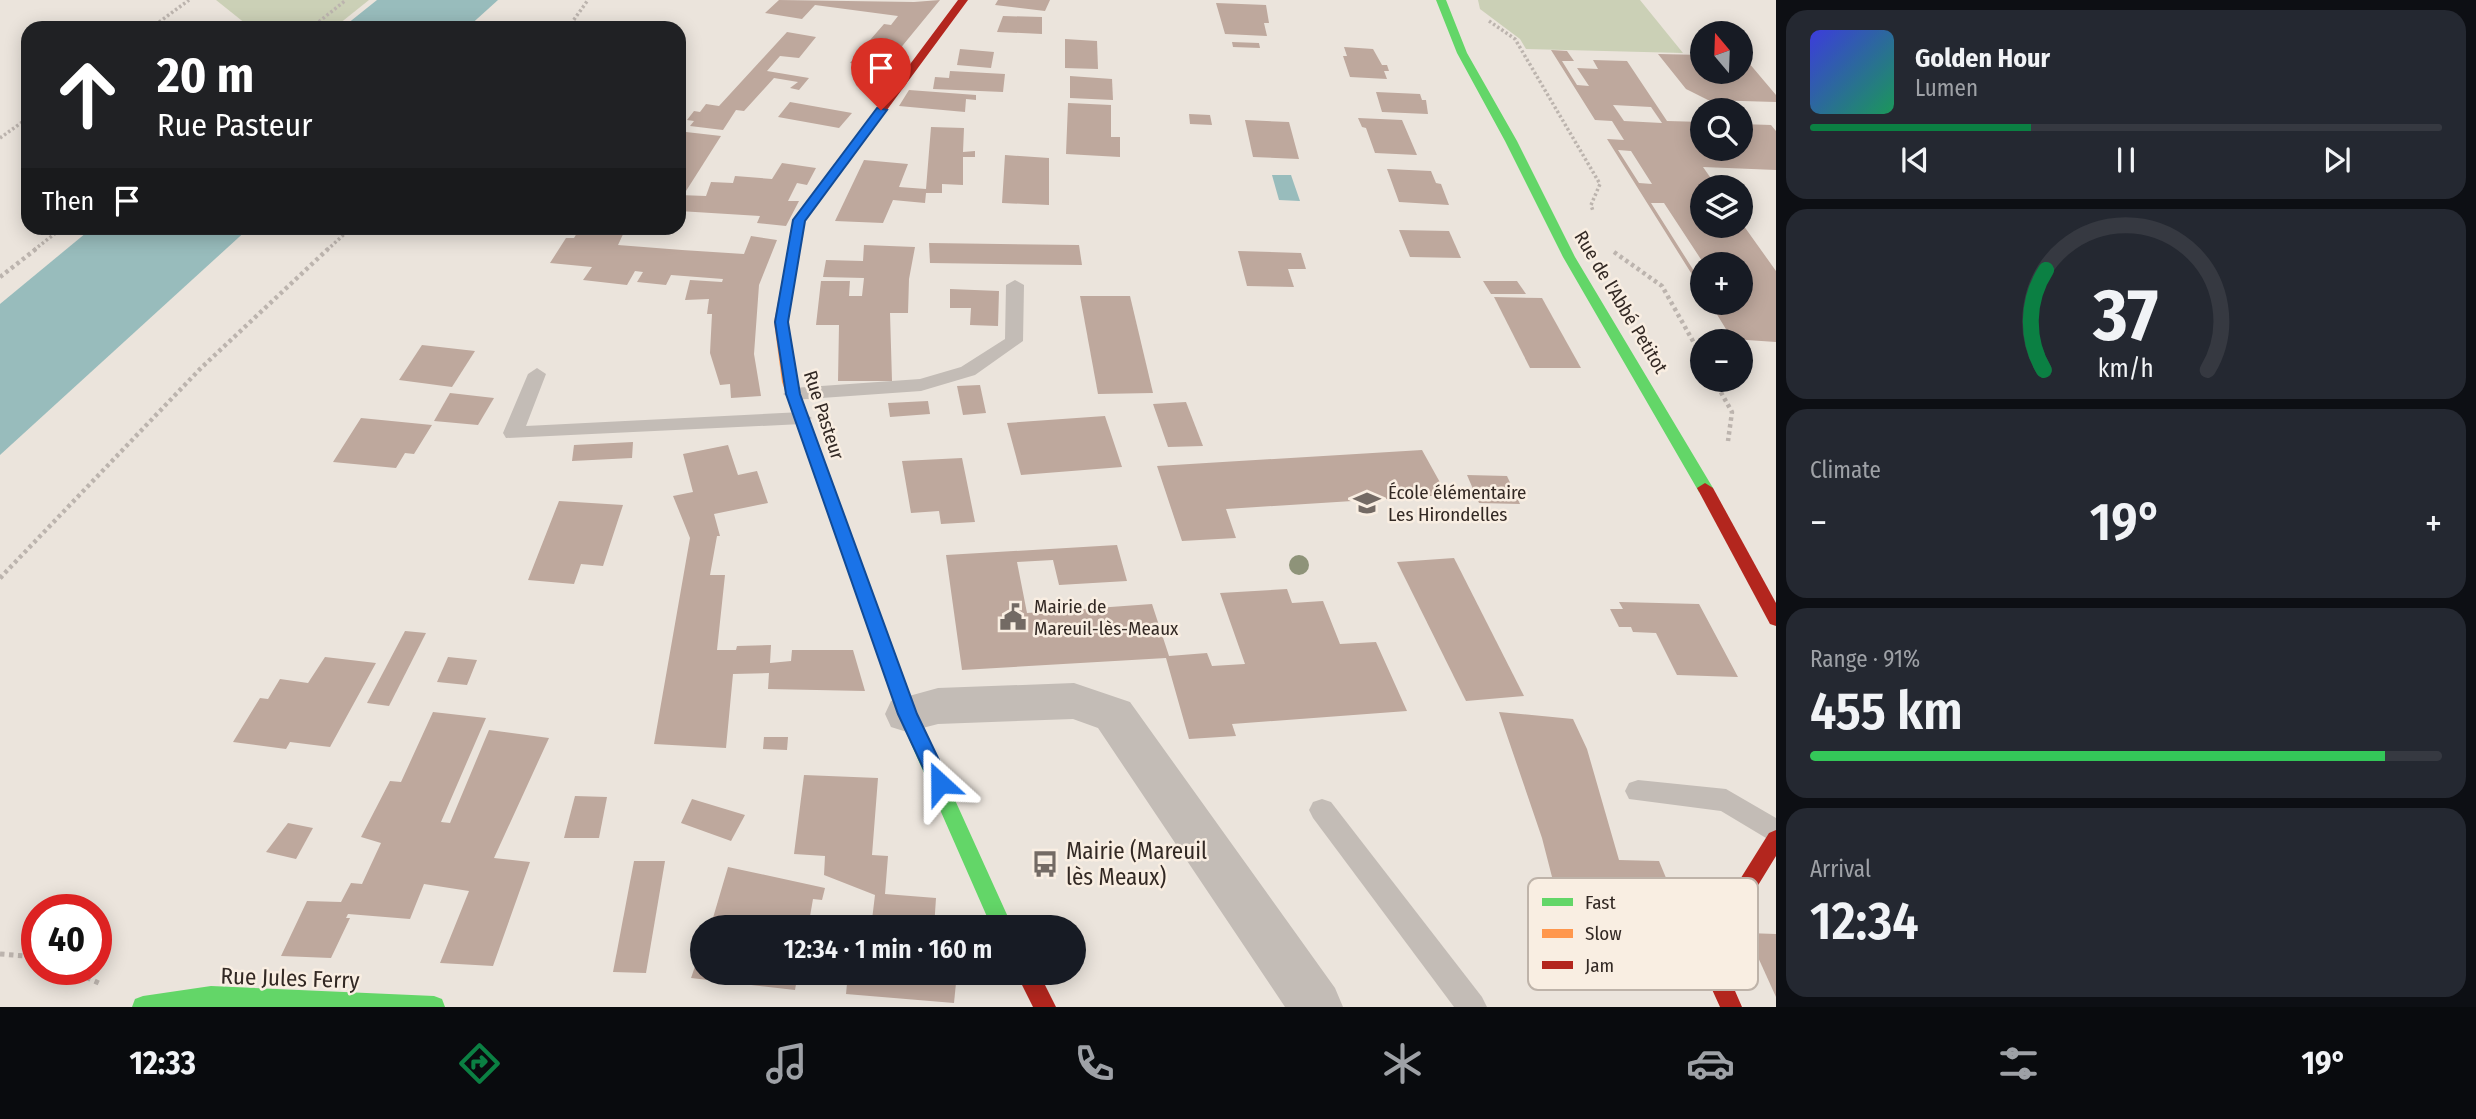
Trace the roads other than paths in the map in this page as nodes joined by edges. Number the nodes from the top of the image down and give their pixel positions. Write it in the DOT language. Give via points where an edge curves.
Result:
graph roads {
  1 [pos="963,0"];
  2 [pos="1441,0"];
  3 [pos="1016,285"];
  4 [pos="537,374"];
  5 [pos="793,394"];
  6 [pos="802,418"];
  7 [pos="1776,619"];
  8 [pos="907,714"];
  9 [pos="1638,791"];
  10 [pos="1322,810"];
  11 [pos="1776,832"];
  12 [pos="1776,839"];
  13 [pos="1751,878"];
  14 [pos="997,915"];
  15 [pos="1033,985"];
  16 [pos="1723,990"];
  17 [pos="144,1006"];
  18 [pos="434,1007"];
  19 [pos="1045,1007"];
  20 [pos="1316,1007"];
  21 [pos="1472,1007"];
  22 [pos="1731,1007"];
  1 -- 5 [label="street, Rue Pasteur" via="799,220 781,322"];
  2 -- 7 [label="street, Rue de l'Abbé Petitot" via="1462,53 1569,257 1690,460"];
  3 -- 5 [label="lane" via="1014,341 968,370 921,385"];
  4 -- 6 [label="lane" via="513,433"];
  5 -- 6 [label="street, Rue Pasteur"];
  6 -- 8 [label="street, Rue Pasteur"];
  8 -- 14 [label="street, Rue Pasteur"];
  8 -- 20 [label="street" via="938,706 1074,701 1114,715"];
  9 -- 11 [label="lane" via="1726,800"];
  10 -- 21 [label="lane"];
  12 -- 13 [label="street"];
  15 -- 19 [label="street"];
  16 -- 22 [label="street"];
  17 -- 18 [label="street, Rue Jules Ferry" via="211,997"];
}
